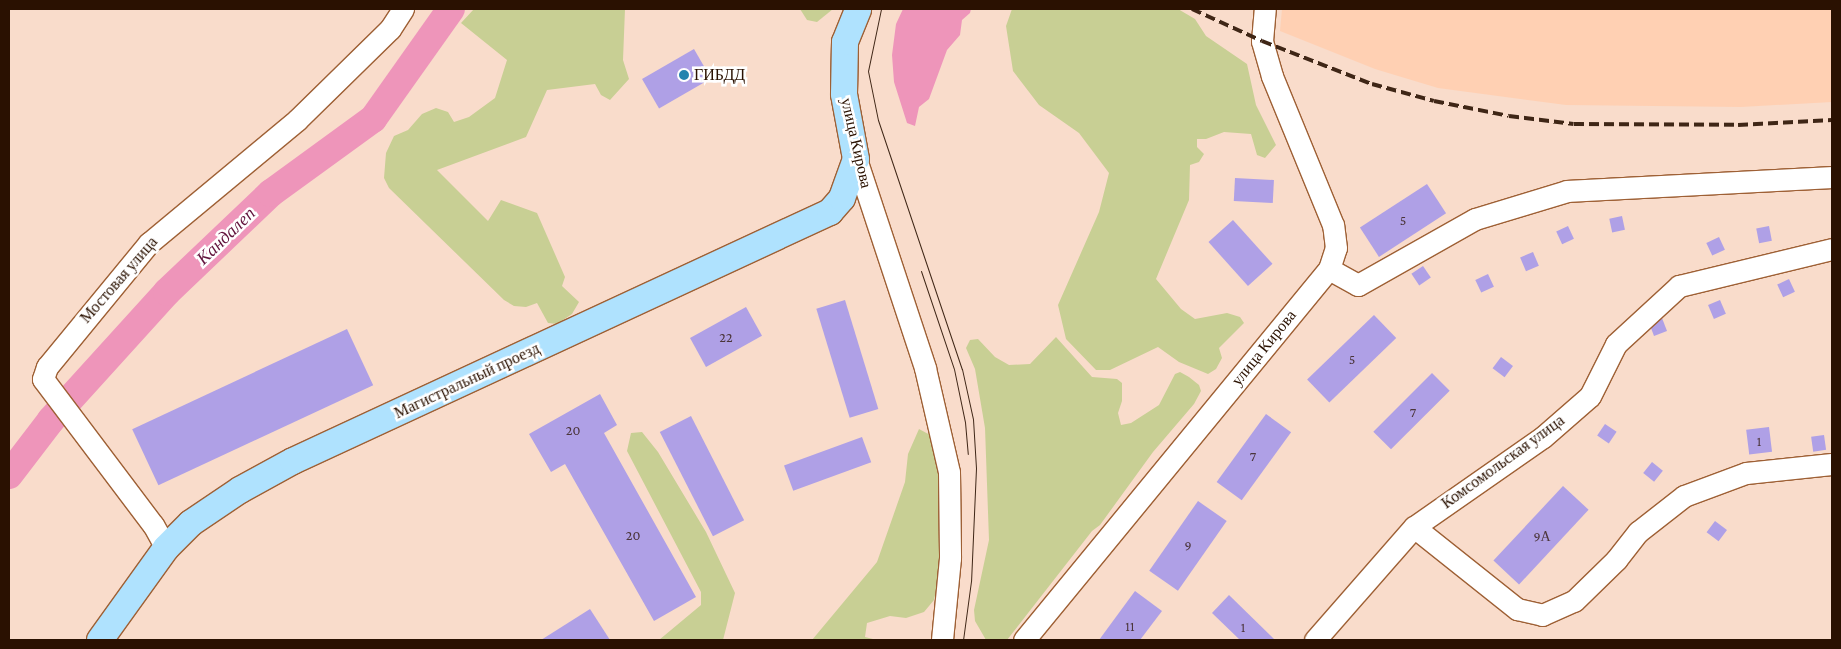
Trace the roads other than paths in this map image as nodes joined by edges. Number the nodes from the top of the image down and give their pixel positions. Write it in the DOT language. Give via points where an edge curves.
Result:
graph roads {
  1 [pos="403,9"];
  2 [pos="858,9"];
  3 [pos="1265,9"];
  4 [pos="856,159"];
  5 [pos="1832,177"];
  6 [pos="830,212"];
  7 [pos="875,218"];
  8 [pos="1832,249"];
  9 [pos="1329,269"];
  10 [pos="1832,464"];
  11 [pos="1414,527"];
  12 [pos="166,548"];
  13 [pos="1028,639"];
  14 [pos="100,640"];
  15 [pos="942,640"];
  16 [pos="1315,640"];
  1 -- 12 [label="street, Мостовая улица" via="390,29 297,120 148,243 47,367 43,379 153,525"];
  2 -- 4 [label="main road, улица Кирова" via="845,42 844,94"];
  3 -- 9 [label="street, улица Кирова" via="1262,41 1272,76 1333,225 1336,248"];
  4 -- 6 [label="main road, Магистральный проезд" via="842,198"];
  4 -- 7 [label="street, улица Кирова"];
  5 -- 9 [label="street" via="1566,191 1475,219 1358,285"];
  6 -- 7 [label="street, улица Кирова" via="855,208"];
  6 -- 12 [label="main road, Магистральный проезд" via="293,461 240,490 191,523"];
  7 -- 15 [label="street, улица Кирова" via="925,368 949,472 950,558"];
  8 -- 11 [label="street, Комсомольская улица" via="1679,286 1616,344 1590,396 1543,437"];
  9 -- 13 [label="street, улица Кирова"];
  10 -- 11 [label="street" via="1746,473 1684,496 1638,532 1616,560 1574,601 1542,615 1517,610"];
  11 -- 16 [label="street, Комсомольская улица"];
  12 -- 14 [label="main road, Магистральный проезд"];
}
